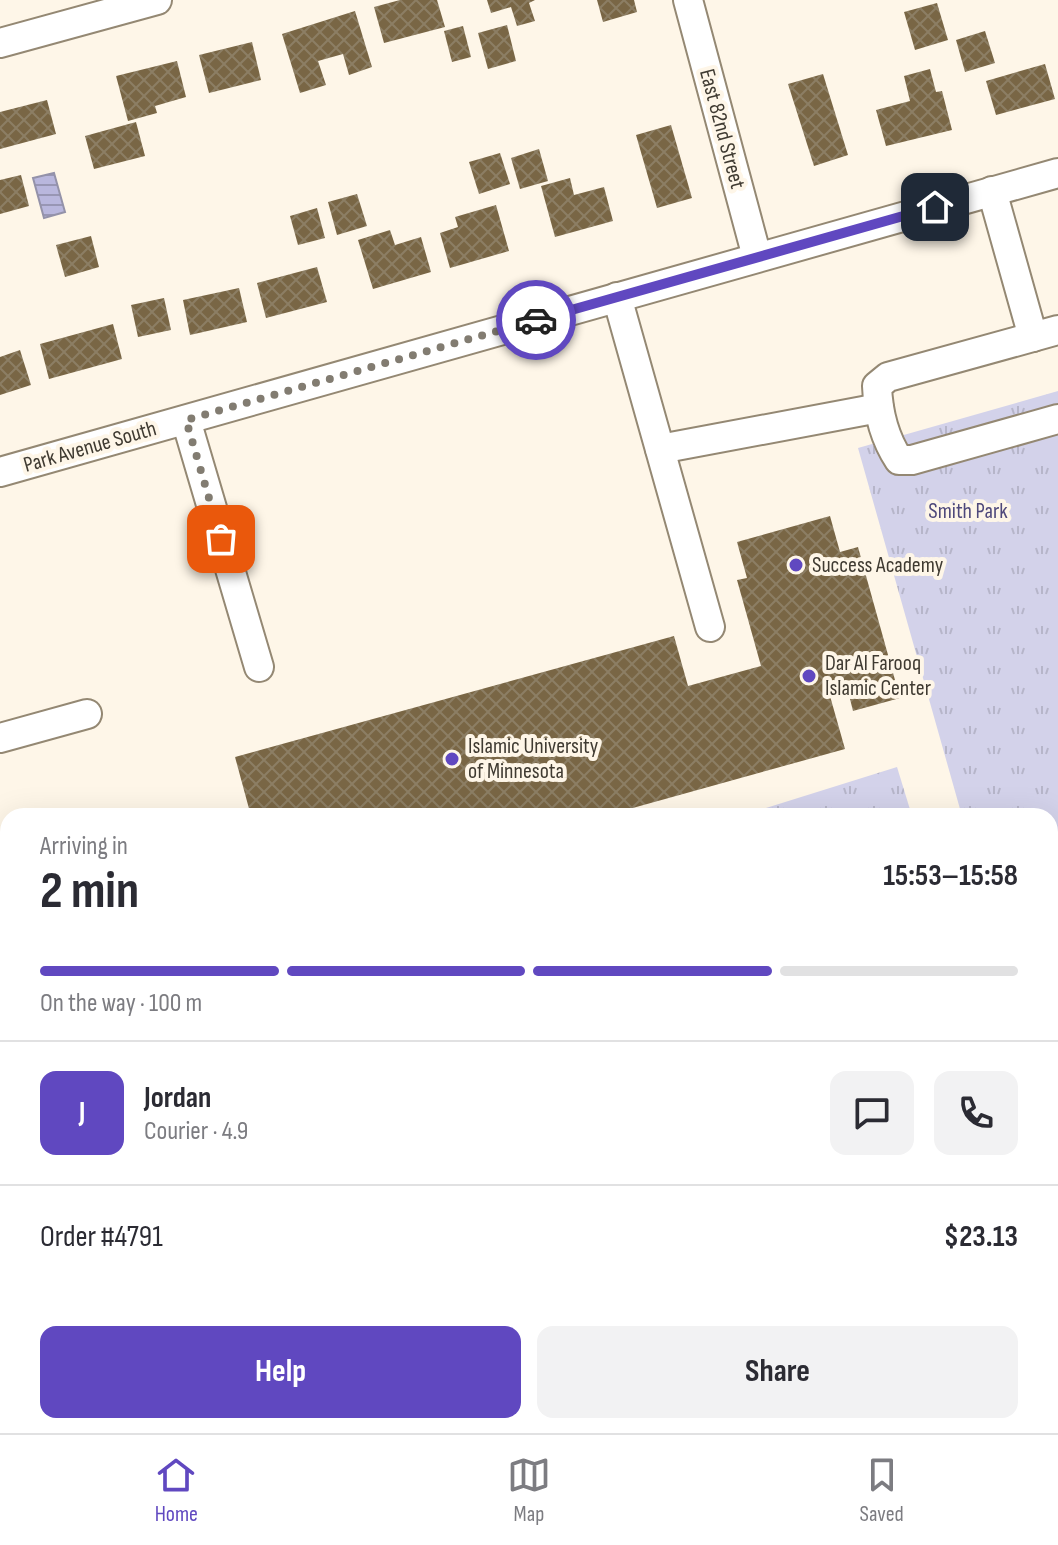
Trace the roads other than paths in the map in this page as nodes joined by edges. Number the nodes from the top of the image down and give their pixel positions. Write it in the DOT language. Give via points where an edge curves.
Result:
graph roads {
  1 [pos="157,0"];
  2 [pos="688,0"];
  3 [pos="0,43"];
  4 [pos="1058,173"];
  5 [pos="992,191"];
  6 [pos="757,257"];
  7 [pos="617,297"];
  8 [pos="1045,334"];
  9 [pos="879,408"];
  10 [pos="1058,419"];
  11 [pos="186,420"];
  12 [pos="660,449"];
  13 [pos="0,472"];
  14 [pos="710,627"];
  15 [pos="259,667"];
  16 [pos="87,714"];
  17 [pos="0,738"];
  1 -- 3 [label="street"];
  2 -- 6 [label="street, East 82nd Street"];
  4 -- 5 [label="street, Park Avenue South"];
  5 -- 6 [label="street, Park Avenue South"];
  5 -- 8 [label="street"];
  6 -- 7 [label="street, Park Avenue South"];
  7 -- 11 [label="street, Park Avenue South"];
  7 -- 12 [label="street"];
  8 -- 9 [label="street" via="888,377 877,386"];
  9 -- 10 [label="street" via="899,460"];
  9 -- 12 [label="street"];
  11 -- 13 [label="street, Park Avenue South"];
  11 -- 15 [label="street"];
  12 -- 14 [label="street"];
  16 -- 17 [label="street"];
}
